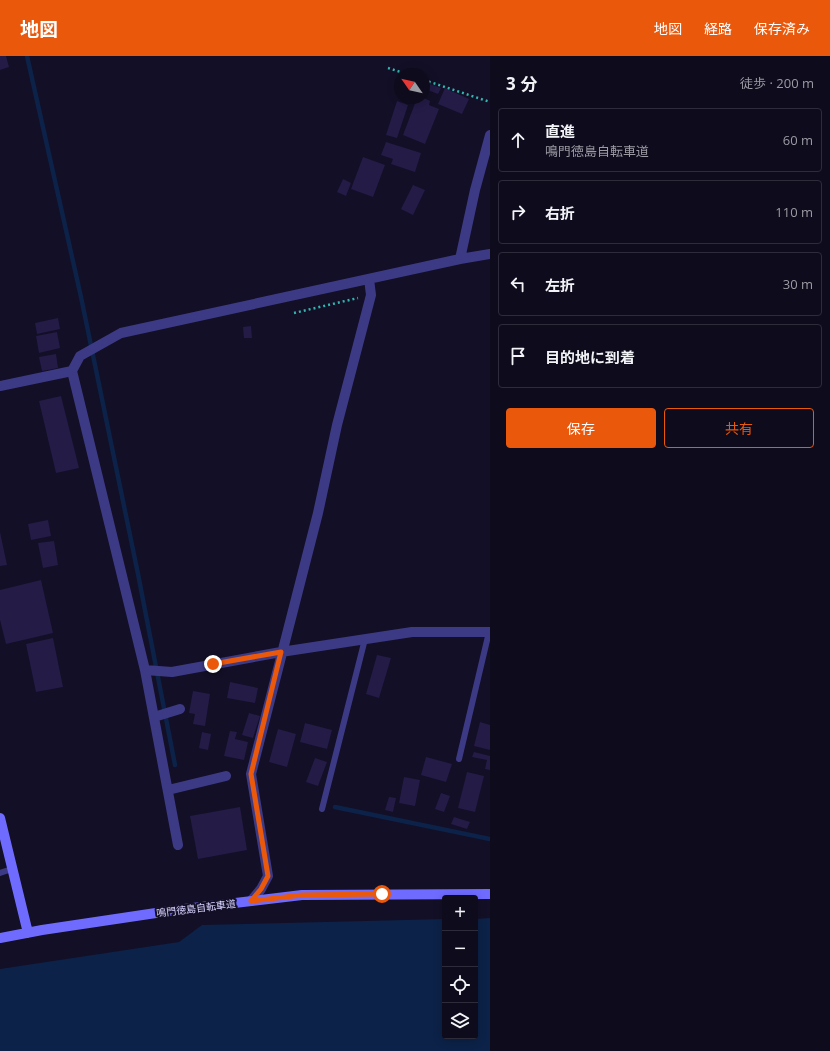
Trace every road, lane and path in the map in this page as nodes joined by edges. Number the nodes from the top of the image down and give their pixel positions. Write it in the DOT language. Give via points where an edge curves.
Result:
graph roads {
  1 [pos="388,68"];
  2 [pos="394,70"];
  3 [pos="430,82"];
  4 [pos="490,102"];
  5 [pos="490,135"];
  6 [pos="490,254"];
  7 [pos="460,259"];
  8 [pos="369,279"];
  9 [pos="371,295"];
  10 [pos="294,313"];
  11 [pos="72,371"];
  12 [pos="0,386"];
  13 [pos="490,632"];
  14 [pos="365,639"];
  15 [pos="281,652"];
  16 [pos="144,670"];
  17 [pos="180,709"];
  18 [pos="154,717"];
  19 [pos="459,759"];
  20 [pos="226,776"];
  21 [pos="168,790"];
  22 [pos="322,809"];
  23 [pos="0,818"];
  24 [pos="178,845"];
  25 [pos="12,869"];
  26 [pos="0,873"];
  27 [pos="490,894"];
  28 [pos="251,901"];
  29 [pos="28,932"];
  30 [pos="0,938"];
  1 -- 2 [label="path"];
  3 -- 4 [label="path"];
  5 -- 7 [label="street"];
  6 -- 7 [label="street"];
  7 -- 8 [label="street"];
  8 -- 9 [label="street"];
  8 -- 11 [label="street" via="121,333 80,356"];
  9 -- 10 [label="path"];
  9 -- 15 [label="street" via="337,425 318,514"];
  11 -- 12 [label="street"];
  11 -- 16 [label="street"];
  13 -- 14 [label="street" via="412,632"];
  13 -- 19 [label="lane"];
  14 -- 15 [label="street"];
  14 -- 22 [label="lane"];
  15 -- 16 [label="street" via="172,672"];
  15 -- 28 [label="street" via="251,774 268,876"];
  16 -- 18 [label="street"];
  17 -- 18 [label="street"];
  18 -- 21 [label="street"];
  20 -- 21 [label="street"];
  21 -- 24 [label="street"];
  23 -- 25 [label="main road"];
  25 -- 26 [label="lane"];
  25 -- 29 [label="main road"];
  27 -- 28 [label="main road, 鳴門徳島自転車道" via="302,895"];
  28 -- 29 [label="main road, 鳴門徳島自転車道"];
  29 -- 30 [label="main road, 鳴門徳島自転車道"];
}
